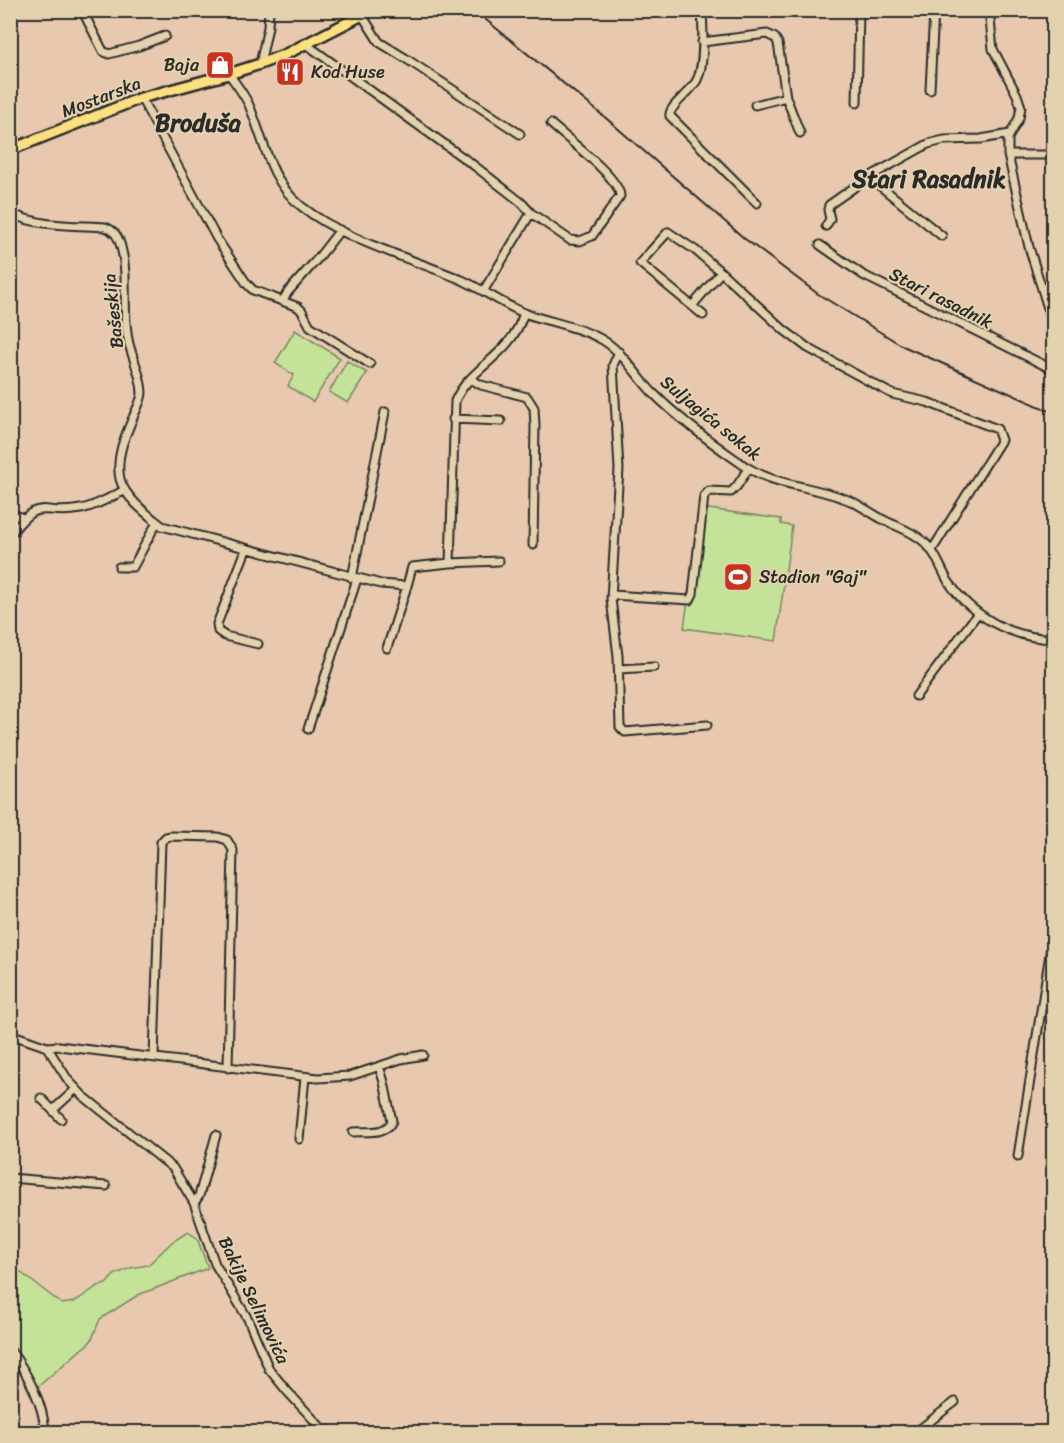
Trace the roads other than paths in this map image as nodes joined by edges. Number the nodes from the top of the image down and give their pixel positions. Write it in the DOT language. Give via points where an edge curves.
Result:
graph roads {
  1 [pos="14,10"];
  2 [pos="82,10"];
  3 [pos="269,10"];
  4 [pos="372,10"];
  5 [pos="702,10"];
  6 [pos="859,10"];
  7 [pos="934,10"];
  8 [pos="989,10"];
  9 [pos="362,15"];
  10 [pos="10,18"];
  11 [pos="165,36"];
  12 [pos="702,42"];
  13 [pos="306,44"];
  14 [pos="260,64"];
  15 [pos="229,74"];
  16 [pos="930,90"];
  17 [pos="786,97"];
  18 [pos="141,98"];
  19 [pos="857,103"];
  20 [pos="755,105"];
  21 [pos="551,124"];
  22 [pos="800,133"];
  23 [pos="520,134"];
  24 [pos="1010,134"];
  25 [pos="10,150"];
  26 [pos="1008,155"];
  27 [pos="1053,155"];
  28 [pos="869,177"];
  29 [pos="757,203"];
  30 [pos="10,213"];
  31 [pos="531,213"];
  32 [pos="826,226"];
  33 [pos="340,230"];
  34 [pos="942,236"];
  35 [pos="820,245"];
  36 [pos="721,272"];
  37 [pos="484,290"];
  38 [pos="284,300"];
  39 [pos="692,306"];
  40 [pos="524,313"];
  41 [pos="704,315"];
  42 [pos="1053,328"];
  43 [pos="619,352"];
  44 [pos="370,364"];
  45 [pos="1053,370"];
  46 [pos="471,379"];
  47 [pos="386,412"];
  48 [pos="453,419"];
  49 [pos="501,421"];
  50 [pos="748,469"];
  51 [pos="125,490"];
  52 [pos="10,513"];
  53 [pos="23,518"];
  54 [pos="157,522"];
  55 [pos="10,535"];
  56 [pos="533,545"];
  57 [pos="246,550"];
  58 [pos="932,550"];
  59 [pos="499,561"];
  60 [pos="450,563"];
  61 [pos="119,567"];
  62 [pos="354,578"];
  63 [pos="407,586"];
  64 [pos="612,595"];
  65 [pos="978,613"];
  66 [pos="1053,639"];
  67 [pos="258,644"];
  68 [pos="387,648"];
  69 [pos="654,667"];
  70 [pos="619,669"];
  71 [pos="916,696"];
  72 [pos="707,725"];
  73 [pos="308,729"];
  74 [pos="1053,928"];
  75 [pos="10,1034"];
  76 [pos="47,1047"];
  77 [pos="423,1054"];
  78 [pos="154,1057"];
  79 [pos="379,1066"];
  80 [pos="228,1068"];
  81 [pos="305,1077"];
  82 [pos="76,1089"];
  83 [pos="41,1098"];
  84 [pos="53,1110"];
  85 [pos="61,1119"];
  86 [pos="353,1132"];
  87 [pos="216,1135"];
  88 [pos="299,1139"];
  89 [pos="1018,1156"];
  90 [pos="10,1178"];
  91 [pos="106,1186"];
  92 [pos="194,1203"];
  93 [pos="10,1350"];
  94 [pos="955,1402"];
  95 [pos="45,1432"];
  96 [pos="325,1432"];
  97 [pos="916,1432"];
  1 -- 10 [label="street"];
  2 -- 11 [label="street" via="103,51 109,54"];
  3 -- 14 [label="street"];
  4 -- 9 [label="main road, Mostarska"];
  5 -- 12 [label="street"];
  6 -- 19 [label="street"];
  7 -- 16 [label="street"];
  8 -- 24 [label="street" via="993,49 1021,107 1020,118"];
  9 -- 13 [label="main road, Mostarska"];
  9 -- 23 [label="street" via="379,42"];
  12 -- 17 [label="street" via="772,36 778,43"];
  12 -- 29 [label="street" via="699,76 690,91 671,108 670,116"];
  13 -- 14 [label="main road, Mostarska"];
  13 -- 31 [label="street" via="476,167"];
  14 -- 15 [label="main road, Mostarska"];
  15 -- 18 [label="main road, Mostarska"];
  15 -- 33 [label="street, Suljagića sokak" via="248,104 281,184 314,216"];
  17 -- 20 [label="street"];
  17 -- 22 [label="street"];
  18 -- 25 [label="main road, Mostarska"];
  18 -- 38 [label="street" via="217,239 247,284 253,290"];
  21 -- 31 [label="street" via="603,169 619,187 620,196 592,237 580,241 570,240"];
  24 -- 26 [label="street"];
  24 -- 28 [label="street" via="928,144"];
  26 -- 27 [label="street"];
  26 -- 42 [label="street"];
  28 -- 32 [label="street" via="830,205"];
  28 -- 34 [label="street"];
  30 -- 51 [label="street, Bašeskija" via="36,221 105,227 117,236 123,257 128,339 142,392 120,450 120,475"];
  31 -- 37 [label="street"];
  33 -- 37 [label="street, Suljagića sokak"];
  33 -- 38 [label="street"];
  35 -- 45 [label="street, Stari rasadnik" via="863,275"];
  36 -- 39 [label="street"];
  36 -- 39 [label="street" via="668,232 640,263"];
  36 -- 58 [label="street" via="808,348 892,394 927,402 998,429 1001,440"];
  37 -- 40 [label="street, Suljagića sokak"];
  38 -- 44 [label="street" via="302,311 310,326"];
  39 -- 41 [label="street"];
  40 -- 43 [label="street, Suljagića sokak" via="597,337"];
  40 -- 46 [label="street" via="505,348"];
  43 -- 50 [label="street, Suljagića sokak" via="668,406"];
  43 -- 64 [label="street" via="614,365 619,469"];
  46 -- 48 [label="street" via="455,401"];
  46 -- 56 [label="street" via="527,397 534,408"];
  47 -- 62 [label="street"];
  48 -- 49 [label="street"];
  48 -- 60 [label="street"];
  50 -- 58 [label="street, Suljagića sokak" via="774,481 853,502 921,538"];
  50 -- 64 [label="street" via="731,492 709,492 704,496 690,600"];
  51 -- 53 [label="street" via="87,507 35,510"];
  51 -- 54 [label="street"];
  52 -- 53 [label="street"];
  53 -- 55 [label="street"];
  54 -- 57 [label="street"];
  54 -- 61 [label="street" via="133,567"];
  57 -- 62 [label="street"];
  57 -- 67 [label="street" via="217,624 218,631 225,636"];
  58 -- 65 [label="street, Suljagića sokak" via="958,594"];
  59 -- 60 [label="street"];
  60 -- 63 [label="street" via="412,567"];
  62 -- 63 [label="street"];
  62 -- 73 [label="street"];
  63 -- 68 [label="street"];
  64 -- 70 [label="street"];
  65 -- 66 [label="street, Suljagića sokak" via="1021,635"];
  65 -- 71 [label="street"];
  69 -- 70 [label="street"];
  70 -- 72 [label="street" via="620,727 625,732"];
  74 -- 89 [label="street"];
  75 -- 76 [label="street"];
  76 -- 78 [label="street"];
  76 -- 82 [label="street, Bakije Selimovića"];
  77 -- 79 [label="street"];
  78 -- 80 [label="street"];
  78 -- 80 [label="street" via="161,842 171,836 218,837 227,840 233,850"];
  79 -- 81 [label="street" via="350,1076"];
  79 -- 86 [label="street" via="392,1121 390,1127"];
  80 -- 81 [label="street"];
  81 -- 88 [label="street"];
  82 -- 84 [label="street"];
  82 -- 92 [label="street, Bakije Selimovića" via="173,1168"];
  83 -- 84 [label="street"];
  84 -- 85 [label="street"];
  87 -- 92 [label="street"];
  90 -- 91 [label="street"];
  92 -- 96 [label="street, Bakije Selimovića" via="215,1264 248,1319 269,1368"];
  93 -- 95 [label="street" via="38,1402"];
  94 -- 97 [label="street"];
}
